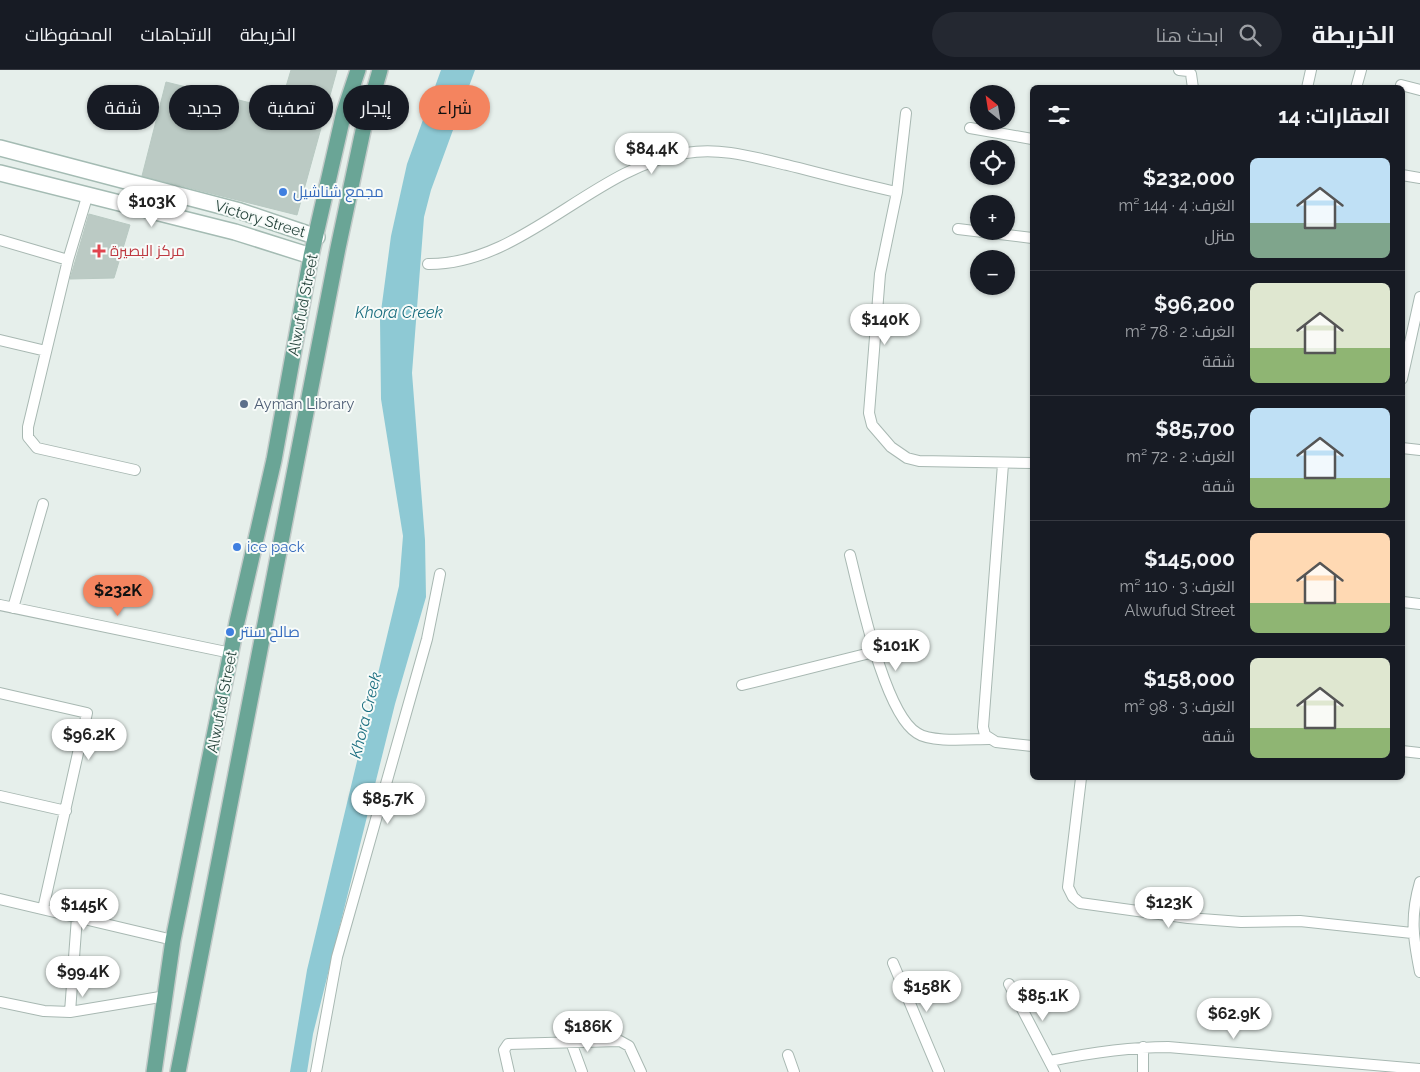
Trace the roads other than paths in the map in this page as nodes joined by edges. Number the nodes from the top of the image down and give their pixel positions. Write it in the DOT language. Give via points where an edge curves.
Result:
graph roads {
  1 [pos="358,70"];
  2 [pos="380,70"];
  3 [pos="1179,70"];
  4 [pos="1311,70"];
  5 [pos="1361,70"];
  6 [pos="1193,85"];
  7 [pos="1308,85"];
  8 [pos="1357,85"];
  9 [pos="1405,86"];
  10 [pos="1420,90"];
  11 [pos="906,113"];
  12 [pos="981,130"];
  13 [pos="1030,139"];
  14 [pos="0,148"];
  15 [pos="0,173"];
  16 [pos="1405,175"];
  17 [pos="1420,178"];
  18 [pos="897,192"];
  19 [pos="87,197"];
  20 [pos="240,211"];
  21 [pos="958,229"];
  22 [pos="235,232"];
  23 [pos="317,237"];
  24 [pos="1030,238"];
  25 [pos="0,240"];
  26 [pos="312,256"];
  27 [pos="68,260"];
  28 [pos="428,264"];
  29 [pos="1420,297"];
  30 [pos="0,340"];
  31 [pos="46,351"];
  32 [pos="1405,365"];
  33 [pos="1405,448"];
  34 [pos="1420,450"];
  35 [pos="1030,463"];
  36 [pos="1003,464"];
  37 [pos="135,470"];
  38 [pos="43,504"];
  39 [pos="850,555"];
  40 [pos="440,574"];
  41 [pos="1405,602"];
  42 [pos="1420,604"];
  43 [pos="0,605"];
  44 [pos="13,608"];
  45 [pos="874,652"];
  46 [pos="232,653"];
  47 [pos="742,685"];
  48 [pos="0,693"];
  49 [pos="989,740"];
  50 [pos="1030,746"];
  51 [pos="1405,751"];
  52 [pos="1420,753"];
  53 [pos="1081,780"];
  54 [pos="0,796"];
  55 [pos="66,811"];
  56 [pos="1420,882"];
  57 [pos="0,899"];
  58 [pos="43,909"];
  59 [pos="77,917"];
  60 [pos="1412,933"];
  61 [pos="173,940"];
  62 [pos="893,963"];
  63 [pos="1420,972"];
  64 [pos="1009,984"];
  65 [pos="166,996"];
  66 [pos="0,1002"];
  67 [pos="70,1012"];
  68 [pos="571,1042"];
  69 [pos="1143,1047"];
  70 [pos="788,1055"];
  71 [pos="1050,1062"];
  72 [pos="1420,1069"];
  73 [pos="154,1072"];
  74 [pos="178,1072"];
  75 [pos="316,1072"];
  76 [pos="509,1072"];
  77 [pos="582,1072"];
  78 [pos="641,1072"];
  79 [pos="794,1072"];
  80 [pos="939,1072"];
  81 [pos="1055,1072"];
  82 [pos="1143,1072"];
  1 -- 23 [label="main road, Alwufud Street" via="344,112"];
  2 -- 74 [label="main road, Alwufud Street" via="364,126 338,248"];
  3 -- 6 [label="street" via="1191,74"];
  4 -- 7 [label="street"];
  5 -- 8 [label="street"];
  9 -- 10 [label="street"];
  11 -- 18 [label="street"];
  12 -- 13 [label="street"];
  14 -- 20 [label="street, Victory Street"];
  15 -- 19 [label="street, Victory Street"];
  16 -- 17 [label="street"];
  18 -- 28 [label="street" via="741,154 687,152 660,158 635,169 490,252 454,263"];
  18 -- 36 [label="street" via="880,274 868,413 872,425 891,447 907,458"];
  19 -- 22 [label="street, Victory Street"];
  19 -- 27 [label="street"];
  20 -- 22 [label="street"];
  20 -- 23 [label="street, Victory Street"];
  21 -- 24 [label="street"];
  22 -- 26 [label="street, Victory Street"];
  23 -- 26 [label="main road, Alwufud Street"];
  25 -- 27 [label="street"];
  26 -- 46 [label="main road, Alwufud Street" via="274,460"];
  27 -- 31 [label="street"];
  29 -- 32 [label="street"];
  30 -- 31 [label="street"];
  31 -- 37 [label="street" via="28,427 30,442 42,450"];
  33 -- 34 [label="street"];
  35 -- 36 [label="street"];
  36 -- 49 [label="street" via="983,727"];
  38 -- 44 [label="street"];
  39 -- 45 [label="street"];
  40 -- 75 [label="street" via="427,639 337,956"];
  41 -- 42 [label="street"];
  43 -- 44 [label="street"];
  44 -- 46 [label="street"];
  45 -- 47 [label="street"];
  45 -- 49 [label="street" via="900,715 917,733 928,738"];
  46 -- 61 [label="main road, Alwufud Street"];
  48 -- 55 [label="street" via="87,713"];
  49 -- 50 [label="street"];
  51 -- 52 [label="street"];
  53 -- 60 [label="street" via="1068,887 1080,903 1188,918 1241,922 1300,921"];
  54 -- 55 [label="street"];
  55 -- 58 [label="street"];
  56 -- 60 [label="street"];
  57 -- 58 [label="street"];
  58 -- 59 [label="street"];
  59 -- 61 [label="street"];
  59 -- 67 [label="street"];
  60 -- 63 [label="street"];
  61 -- 65 [label="main road, Alwufud Street"];
  62 -- 80 [label="street"];
  64 -- 71 [label="street"];
  65 -- 67 [label="street"];
  65 -- 73 [label="main road, Alwufud Street"];
  66 -- 67 [label="street" via="44,1011"];
  68 -- 76 [label="street" via="508,1044 504,1050"];
  68 -- 77 [label="street"];
  68 -- 78 [label="street" via="625,1043"];
  69 -- 71 [label="street"];
  69 -- 72 [label="street"];
  69 -- 82 [label="street"];
  70 -- 79 [label="street"];
  71 -- 81 [label="street"];
}
